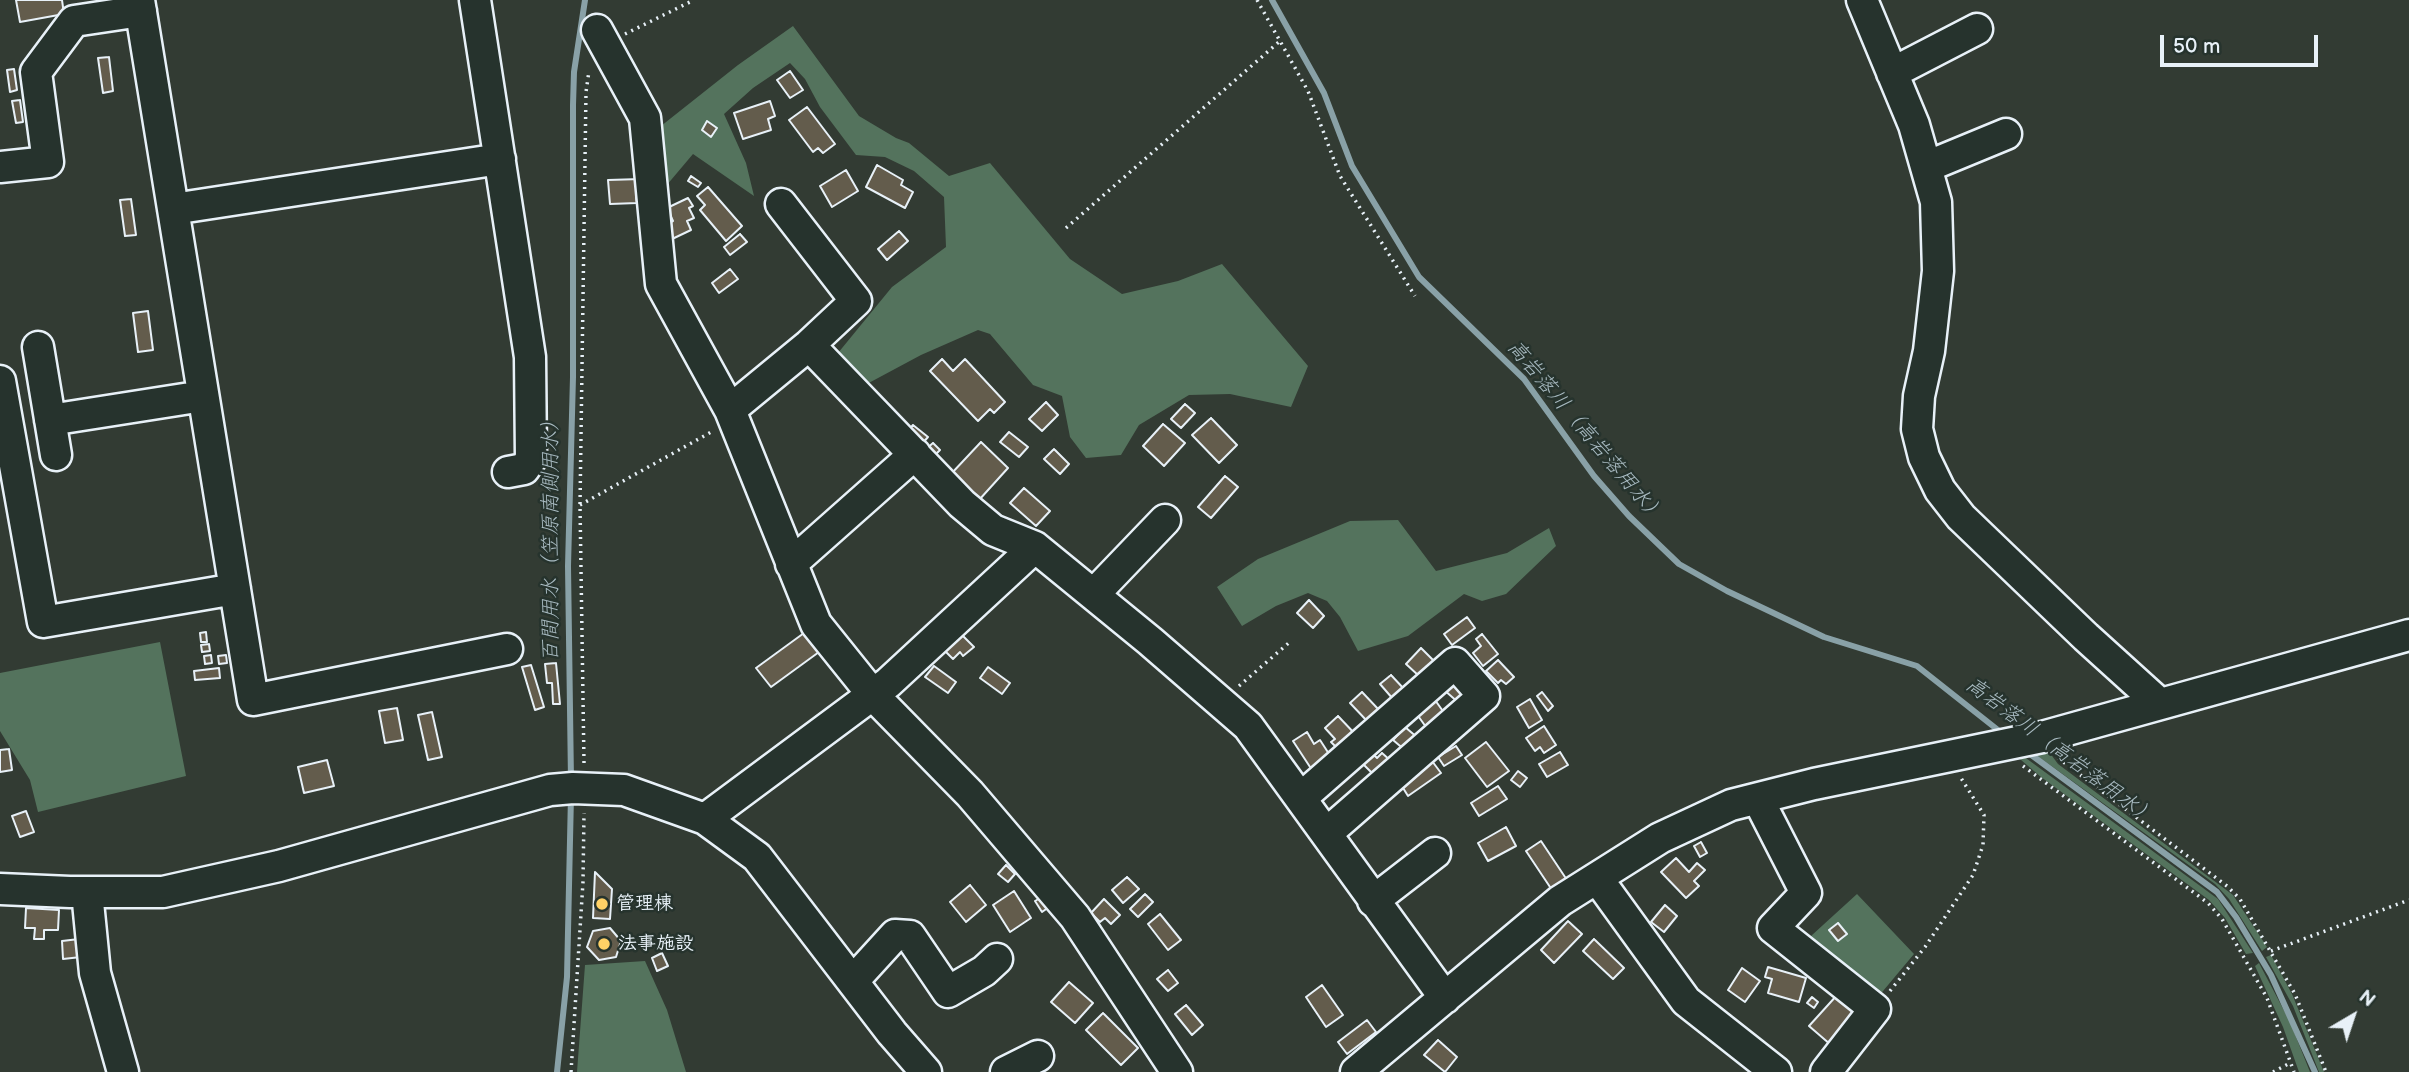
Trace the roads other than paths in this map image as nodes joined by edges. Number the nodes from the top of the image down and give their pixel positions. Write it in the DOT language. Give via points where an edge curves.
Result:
graph roads {
  1 [pos="475,0"];
  2 [pos="1862,0"];
  3 [pos="140,6"];
  4 [pos="1978,29"];
  5 [pos="597,47"];
  6 [pos="1892,73"];
  7 [pos="2006,134"];
  8 [pos="500,159"];
  9 [pos="0,167"];
  10 [pos="1926,167"];
  11 [pos="781,204"];
  12 [pos="173,209"];
  13 [pos="809,345"];
  14 [pos="38,347"];
  15 [pos="0,381"];
  16 [pos="203,396"];
  17 [pos="731,414"];
  18 [pos="51,420"];
  19 [pos="915,454"];
  20 [pos="56,455"];
  21 [pos="508,472"];
  22 [pos="1166,520"];
  23 [pos="1035,547"];
  24 [pos="791,564"];
  25 [pos="235,589"];
  26 [pos="1094,594"];
  27 [pos="2409,635"];
  28 [pos="507,649"];
  29 [pos="873,695"];
  30 [pos="2160,704"];
  31 [pos="1301,798"];
  32 [pos="1758,799"];
  33 [pos="705,819"];
  34 [pos="1327,833"];
  35 [pos="1435,853"];
  36 [pos="1597,878"];
  37 [pos="0,889"];
  38 [pos="88,892"];
  39 [pos="1373,901"];
  40 [pos="997,959"];
  41 [pos="853,981"];
  42 [pos="1445,998"];
  43 [pos="1038,1056"];
  44 [pos="123,1072"];
  45 [pos="926,1072"];
  46 [pos="1006,1072"];
  47 [pos="1177,1072"];
  48 [pos="1356,1072"];
  49 [pos="1776,1072"];
  50 [pos="1826,1072"];
  1 -- 8 [label="street"];
  2 -- 6 [label="street"];
  3 -- 9 [label="street" via="75,21 36,72 48,162"];
  3 -- 12 [label="street"];
  4 -- 6 [label="street"];
  5 -- 17 [label="street" via="645,118 661,284"];
  6 -- 10 [label="street"];
  7 -- 10 [label="street"];
  8 -- 12 [label="street"];
  8 -- 21 [label="street" via="530,357 531,459 524,469"];
  10 -- 30 [label="street" via="1936,202 1938,271 1919,396 1917,429 1924,457 1940,490 1961,517"];
  11 -- 13 [label="street" via="856,301"];
  12 -- 16 [label="street"];
  13 -- 17 [label="street"];
  13 -- 19 [label="street"];
  14 -- 18 [label="street"];
  15 -- 25 [label="street" via="43,622"];
  16 -- 18 [label="street"];
  16 -- 25 [label="street"];
  17 -- 24 [label="street"];
  18 -- 20 [label="street"];
  19 -- 23 [label="street" via="993,530"];
  19 -- 24 [label="street"];
  22 -- 26 [label="street"];
  23 -- 26 [label="street"];
  23 -- 29 [label="street"];
  24 -- 29 [label="street" via="816,624"];
  25 -- 28 [label="street" via="253,700"];
  26 -- 31 [label="street" via="1248,726"];
  27 -- 30 [label="street"];
  29 -- 33 [label="street"];
  29 -- 47 [label="street" via="970,794 1075,917"];
  30 -- 32 [label="street" via="2000,747"];
  31 -- 34 [label="street"];
  31 -- 34 [label="street" via="1455,663 1484,696"];
  32 -- 36 [label="street" via="1731,805 1660,838"];
  32 -- 50 [label="street" via="1806,893 1773,928 1875,1009"];
  33 -- 38 [label="street" via="624,790 550,790 279,866 163,892"];
  33 -- 41 [label="street" via="757,857"];
  34 -- 39 [label="street"];
  35 -- 39 [label="street"];
  36 -- 42 [label="street" via="1560,901"];
  36 -- 49 [label="street" via="1686,1001"];
  37 -- 38 [label="street"];
  38 -- 44 [label="street" via="96,974"];
  39 -- 42 [label="street"];
  40 -- 41 [label="street" via="948,992 910,936 895,935"];
  41 -- 45 [label="street"];
  42 -- 48 [label="street"];
  43 -- 46 [label="street"];
}
